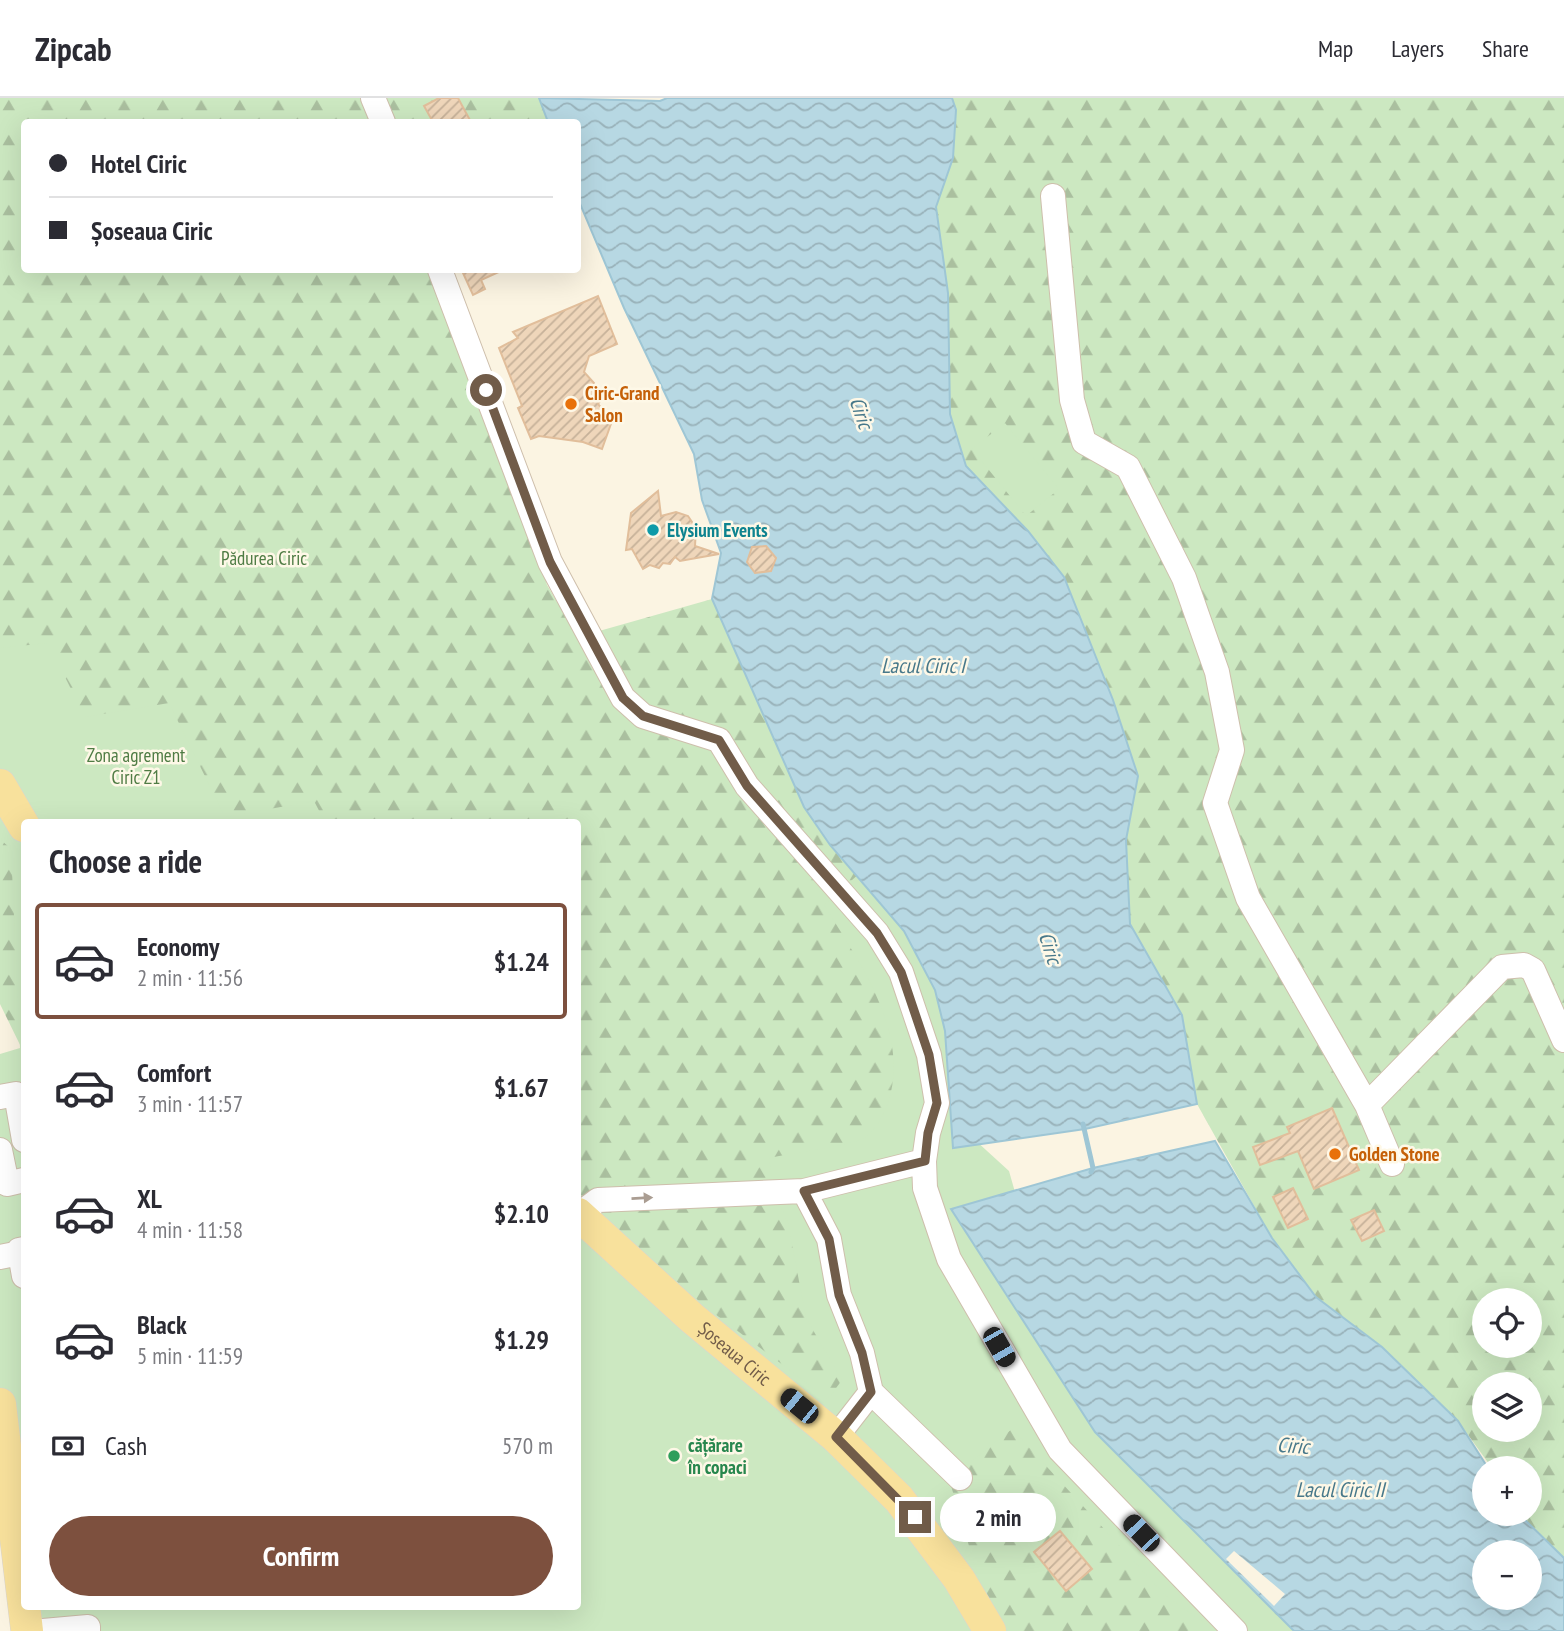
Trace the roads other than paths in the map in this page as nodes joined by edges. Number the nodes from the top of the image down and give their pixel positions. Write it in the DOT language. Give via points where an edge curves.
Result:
graph roads {
  1 [pos="373,98"];
  2 [pos="382,119"];
  3 [pos="1053,196"];
  4 [pos="441,273"];
  5 [pos="0,785"];
  6 [pos="21,821"];
  7 [pos="1564,1040"];
  8 [pos="0,1097"];
  9 [pos="1367,1105"];
  10 [pos="21,1123"];
  11 [pos="0,1150"];
  12 [pos="925,1161"];
  13 [pos="1392,1164"];
  14 [pos="21,1181"];
  15 [pos="804,1191"];
  16 [pos="581,1212"];
  17 [pos="581,1217"];
  18 [pos="871,1392"];
  19 [pos="0,1404"];
  20 [pos="836,1437"];
  21 [pos="960,1478"];
  22 [pos="18,1489"];
  23 [pos="21,1536"];
  24 [pos="26,1610"];
  25 [pos="27,1631"];
  26 [pos="43,1631"];
  27 [pos="88,1631"];
  28 [pos="990,1631"];
  29 [pos="1236,1631"];
  1 -- 2 [label="street"];
  3 -- 9 [label="street" via="1072,400 1084,442 1128,467 1184,578 1217,672 1232,750 1215,803 1227,838 1248,898"];
  4 -- 12 [label="street" via="550,562 623,698 643,716 719,740 747,786 877,933 901,972 929,1055 937,1103"];
  5 -- 6 [label="main road"];
  7 -- 9 [label="street" via="1533,970 1524,965 1502,967"];
  8 -- 10 [label="street" via="16,1094"];
  9 -- 13 [label="street"];
  11 -- 14 [label="street" via="7,1184"];
  12 -- 15 [label="street"];
  12 -- 29 [label="street" via="928,1201 949,1259 1060,1450"];
  16 -- 15 [label="street, one-way" via="598,1200"];
  15 -- 18 [label="street" via="829,1239 839,1295 862,1353"];
  17 -- 20 [label="main road, Șoseaua Ciric" via="692,1318"];
  18 -- 20 [label="street"];
  18 -- 21 [label="street"];
  19 -- 22 [label="main road"];
  20 -- 28 [label="main road, Șoseaua Ciric" via="930,1536"];
  22 -- 23 [label="main road"];
  24 -- 25 [label="main road"];
  26 -- 27 [label="street"];
}
